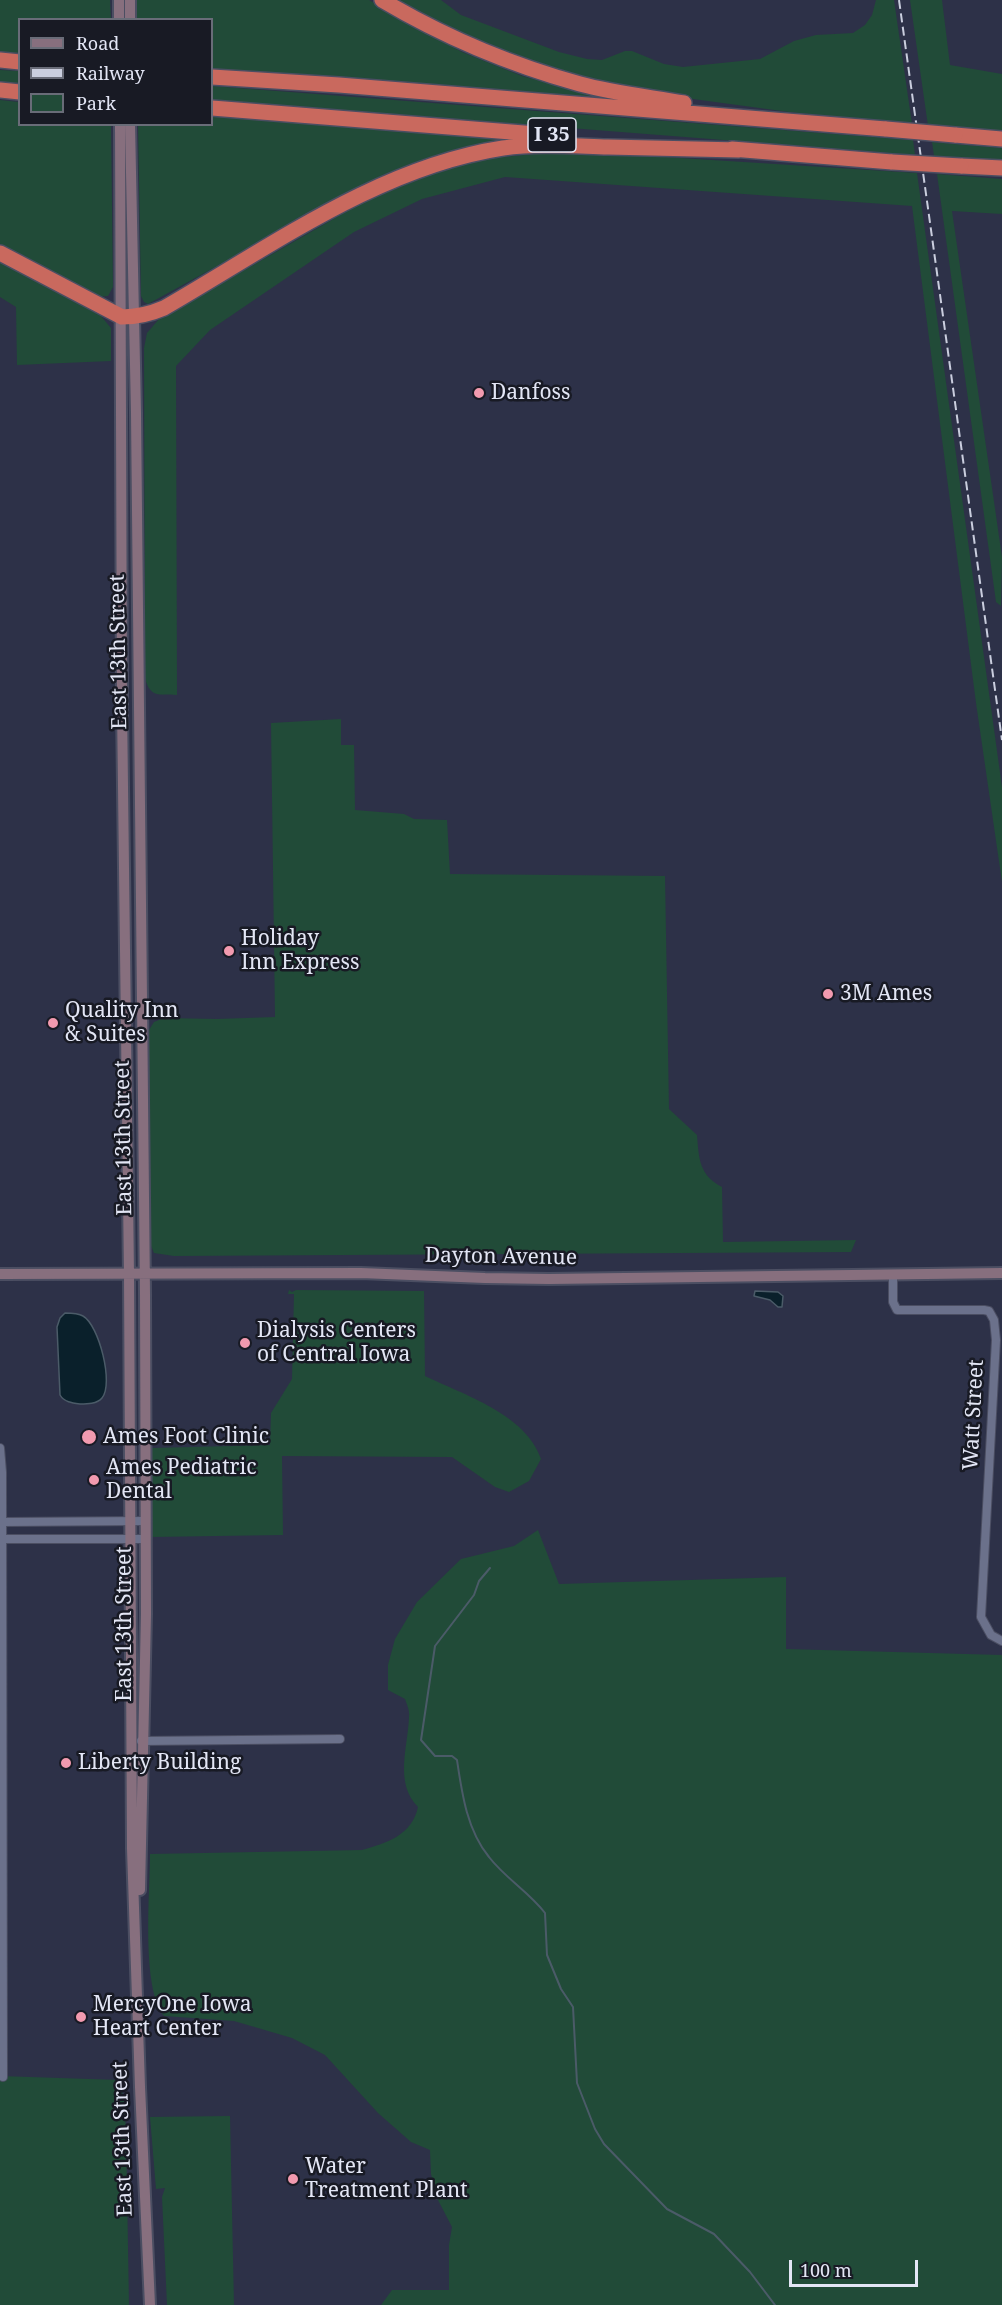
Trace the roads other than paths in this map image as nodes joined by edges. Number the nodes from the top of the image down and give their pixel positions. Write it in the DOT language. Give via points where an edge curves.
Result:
graph roads {
  1 [pos="119,0"];
  2 [pos="130,0"];
  3 [pos="382,0"];
  4 [pos="119,18"];
  5 [pos="130,18"];
  6 [pos="0,60"];
  7 [pos="18,62"];
  8 [pos="213,77"];
  9 [pos="0,90"];
  10 [pos="18,92"];
  11 [pos="213,108"];
  12 [pos="764,118"];
  13 [pos="120,126"];
  14 [pos="130,126"];
  15 [pos="1002,139"];
  16 [pos="739,150"];
  17 [pos="1002,168"];
  18 [pos="0,253"];
  19 [pos="127,317"];
  20 [pos="1002,1273"];
  21 [pos="0,1274"];
  22 [pos="129,1275"];
  23 [pos="145,1275"];
  24 [pos="893,1275"];
  25 [pos="0,1448"];
  26 [pos="130,1521"];
  27 [pos="145,1521"];
  28 [pos="2,1522"];
  29 [pos="2,1539"];
  30 [pos="145,1539"];
  31 [pos="130,1540"];
  32 [pos="1002,1641"];
  33 [pos="1,1669"];
  34 [pos="340,1739"];
  35 [pos="131,1741"];
  36 [pos="143,1741"];
  37 [pos="137,1972"];
  38 [pos="3,2077"];
  39 [pos="150,2305"];
  1 -- 4 [label="main road"];
  2 -- 5 [label="main road"];
  3 -- 12 [label="highway" via="462,44 581,85"];
  6 -- 7 [label="highway"];
  8 -- 12 [label="highway, I 35"];
  9 -- 10 [label="highway"];
  11 -- 16 [label="highway, I 35"];
  12 -- 15 [label="highway, I 35, bridge"];
  13 -- 19 [label="main road, East 13th Street"];
  14 -- 19 [label="main road, East 13th Street"];
  16 -- 17 [label="highway, I 35, bridge"];
  16 -- 19 [label="highway" via="537,145 502,148 447,161 389,181 343,203 164,308"];
  18 -- 19 [label="highway"];
  19 -- 22 [label="main road, East 13th Street" via="122,705"];
  19 -- 23 [label="main road, East 13th Street" via="136,413"];
  20 -- 24 [label="main road, Dayton Avenue"];
  21 -- 22 [label="main road, Dayton Avenue"];
  22 -- 23 [label="main road, Dayton Avenue"];
  22 -- 26 [label="main road, East 13th Street"];
  23 -- 24 [label="main road, Dayton Avenue" via="361,1273 538,1279"];
  23 -- 27 [label="main road, East 13th Street"];
  24 -- 32 [label="street, Watt Street" via="893,1302 897,1310 984,1310 992,1315 996,1340 981,1617 991,1635"];
  25 -- 28 [label="street"];
  26 -- 27 [label="street"];
  26 -- 28 [label="street"];
  26 -- 31 [label="main road, East 13th Street"];
  27 -- 30 [label="main road, East 13th Street"];
  28 -- 29 [label="street"];
  29 -- 31 [label="street"];
  29 -- 33 [label="street"];
  30 -- 31 [label="street"];
  30 -- 36 [label="main road, East 13th Street"];
  31 -- 35 [label="main road, East 13th Street"];
  33 -- 38 [label="street"];
  34 -- 36 [label="street"];
  35 -- 36 [label="street"];
  35 -- 37 [label="main road, East 13th Street"];
  36 -- 37 [label="main road, East 13th Street"];
  37 -- 39 [label="main road, East 13th Street"];
}
